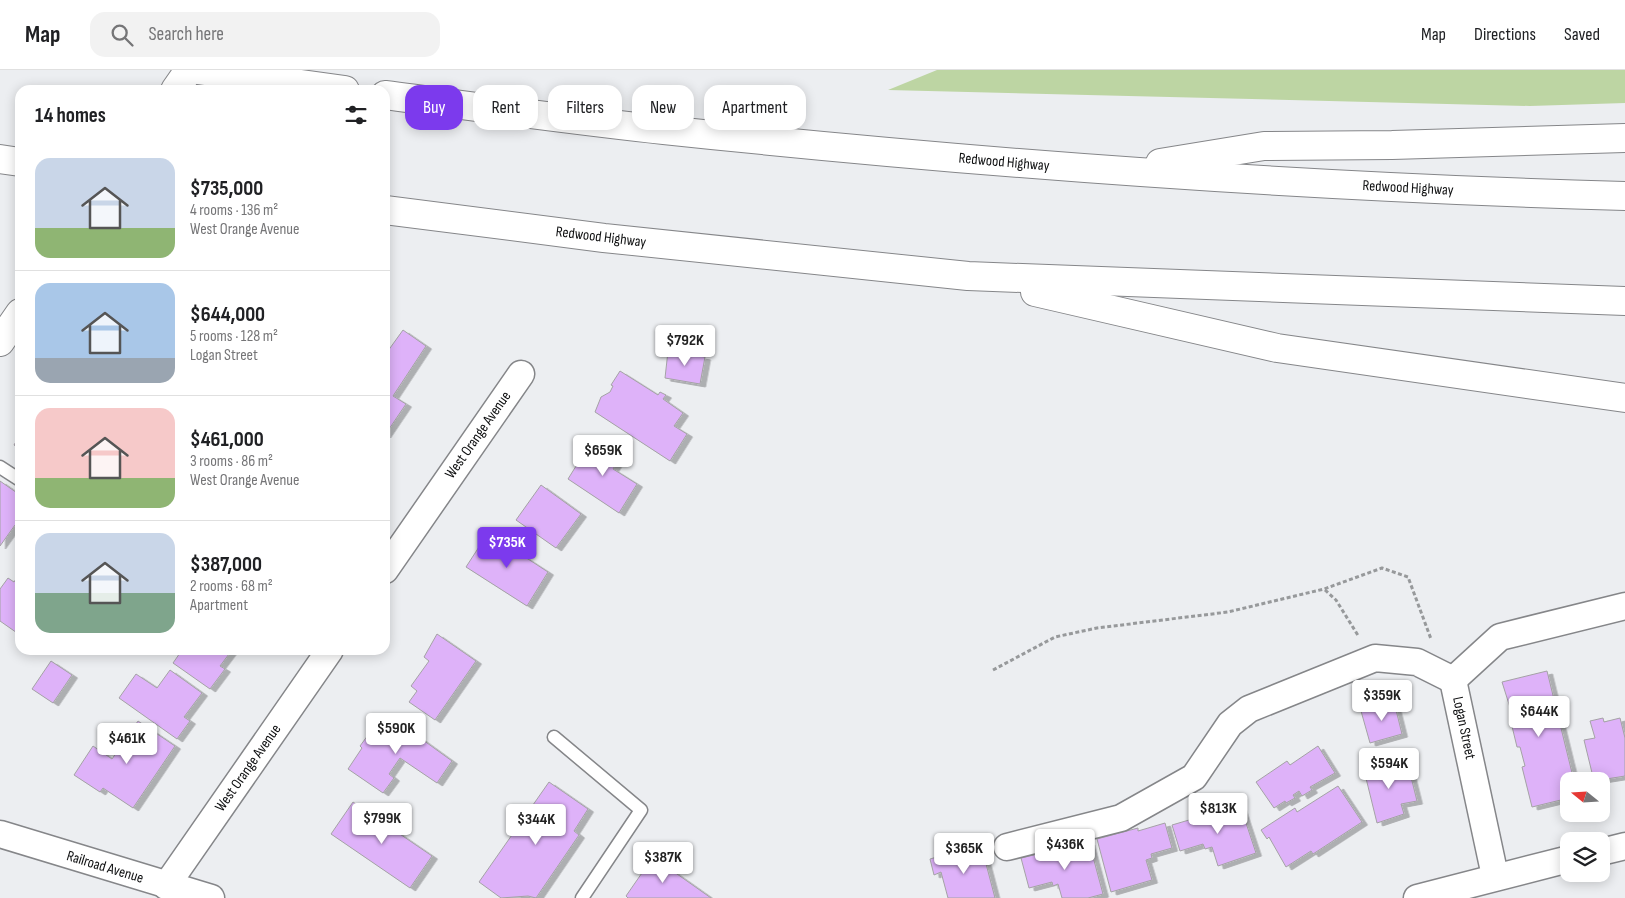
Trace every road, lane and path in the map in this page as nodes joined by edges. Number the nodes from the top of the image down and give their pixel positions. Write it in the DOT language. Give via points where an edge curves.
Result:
graph roads {
  1 [pos="189,70"];
  2 [pos="197,70"];
  3 [pos="178,85"];
  4 [pos="306,85"];
  5 [pos="390,96"];
  6 [pos="1625,138"];
  7 [pos="0,158"];
  8 [pos="15,161"];
  9 [pos="1109,171"];
  10 [pos="1625,196"];
  11 [pos="390,211"];
  12 [pos="968,276"];
  13 [pos="1625,301"];
  14 [pos="15,320"];
  15 [pos="0,342"];
  16 [pos="521,374"];
  17 [pos="1625,398"];
  18 [pos="0,467"];
  19 [pos="15,477"];
  20 [pos="390,563"];
  21 [pos="1324,590"];
  22 [pos="1625,606"];
  23 [pos="327,655"];
  24 [pos="1369,660"];
  25 [pos="993,670"];
  26 [pos="1444,675"];
  27 [pos="554,737"];
  28 [pos="0,834"];
  29 [pos="1625,846"];
  30 [pos="1007,847"];
  31 [pos="1610,850"];
  32 [pos="1560,861"];
  33 [pos="1495,876"];
  34 [pos="166,886"];
  35 [pos="211,898"];
  36 [pos="582,898"];
  37 [pos="1418,898"];
  1 -- 3 [label="main road"];
  2 -- 4 [label="main road"];
  5 -- 9 [label="main road, Redwood Highway" via="663,130"];
  6 -- 9 [label="main road" via="1392,146 1264,146"];
  7 -- 8 [label="main road"];
  9 -- 10 [label="main road, Redwood Highway" via="1465,192"];
  11 -- 12 [label="main road, Redwood Highway" via="604,238"];
  12 -- 13 [label="main road, Redwood Highway"];
  12 -- 17 [label="main road" via="1277,348"];
  14 -- 15 [label="main road"];
  16 -- 20 [label="street, West Orange Avenue"];
  18 -- 19 [label="lane"];
  21 -- 24 [label="path" via="1336,600 1351,622"];
  21 -- 25 [label="path" via="1228,612 1097,628 1055,637"];
  21 -- 26 [label="path" via="1382,568 1408,577"];
  22 -- 26 [label="street, Logan Street" via="1500,637"];
  23 -- 34 [label="street, West Orange Avenue"];
  24 -- 26 [label="street" via="1417,662"];
  24 -- 30 [label="street" via="1249,709 1230,724 1194,777 1138,810 1121,818"];
  26 -- 33 [label="street, Logan Street"];
  27 -- 36 [label="lane" via="641,810"];
  28 -- 34 [label="street, Railroad Avenue"];
  29 -- 31 [label="street"];
  32 -- 33 [label="street"];
  33 -- 37 [label="street"];
  34 -- 35 [label="street, Railroad Avenue"];
}
